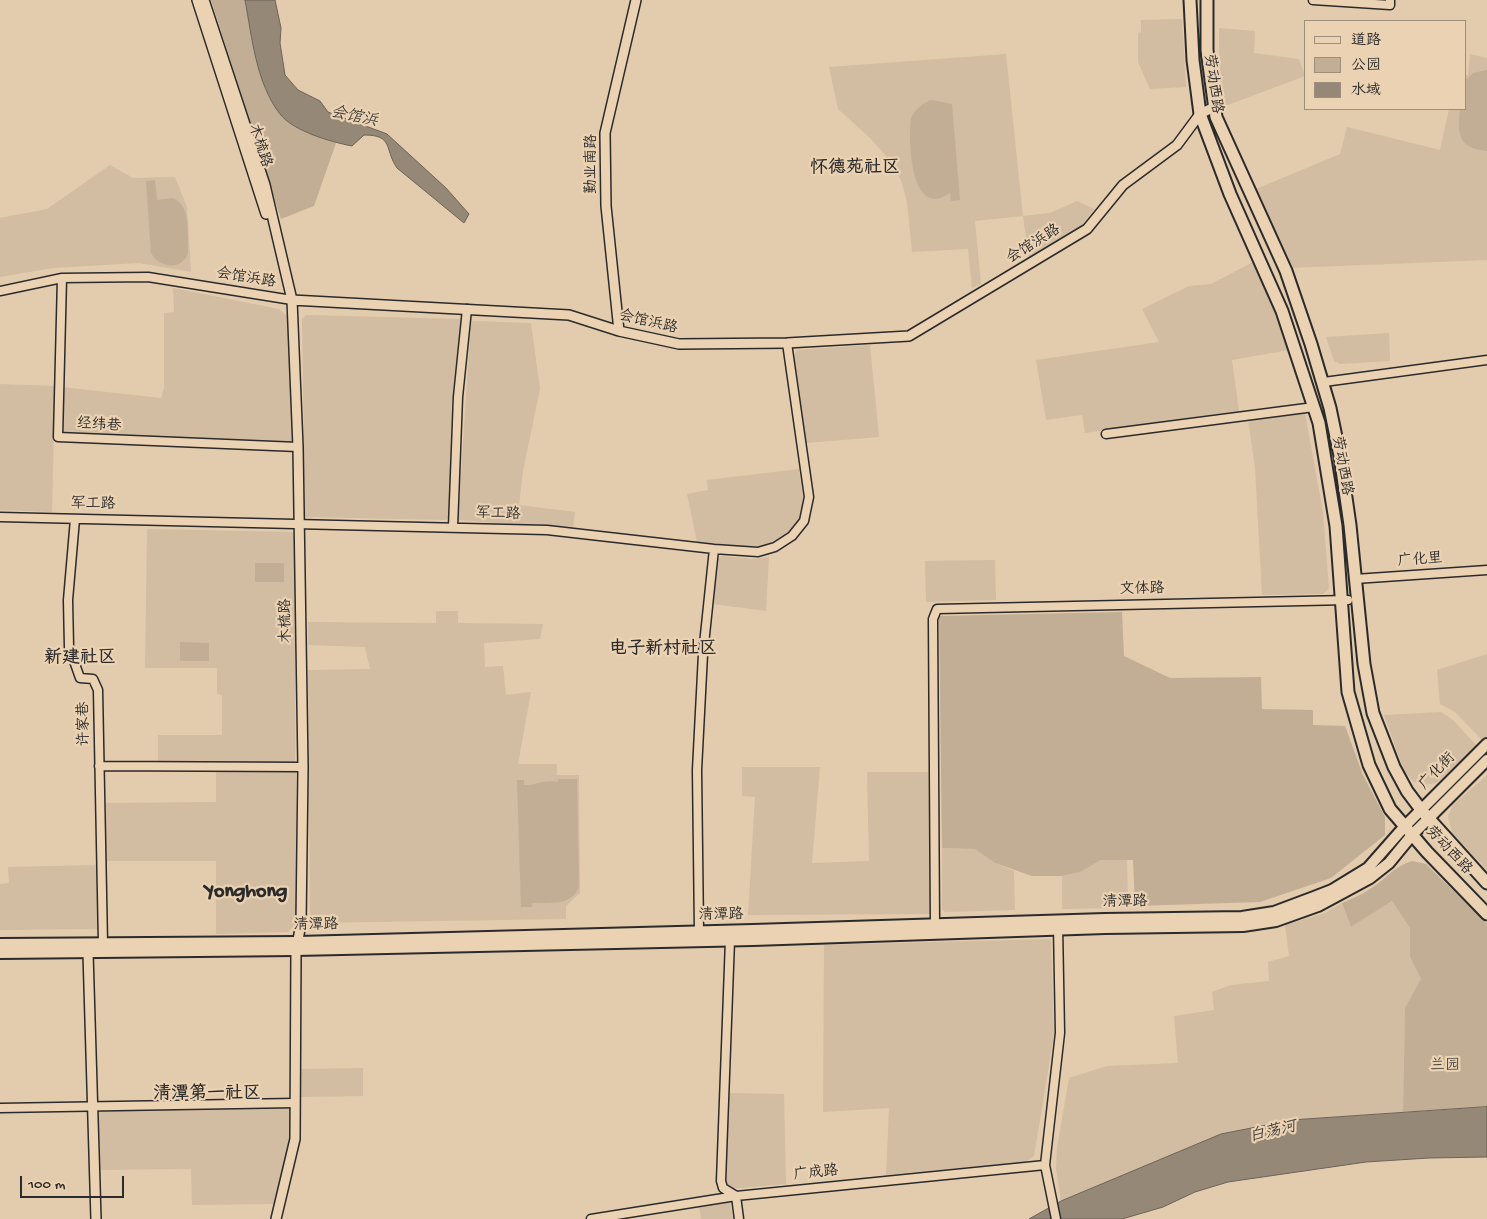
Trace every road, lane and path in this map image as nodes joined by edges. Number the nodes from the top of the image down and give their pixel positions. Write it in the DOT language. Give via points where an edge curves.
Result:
graph roads {
  1 [pos="198,0"];
  2 [pos="204,0"];
  3 [pos="636,0"];
  4 [pos="1190,0"];
  5 [pos="1207,0"];
  6 [pos="1313,0"];
  7 [pos="1390,0"];
  8 [pos="1214,107"];
  9 [pos="1200,114"];
  10 [pos="62,278"];
  11 [pos="0,291"];
  12 [pos="292,300"];
  13 [pos="467,309"];
  14 [pos="620,331"];
  15 [pos="787,343"];
  16 [pos="1487,360"];
  17 [pos="1324,382"];
  18 [pos="1314,407"];
  19 [pos="1106,434"];
  20 [pos="298,447"];
  21 [pos="0,516"];
  22 [pos="75,519"];
  23 [pos="300,522"];
  24 [pos="453,527"];
  25 [pos="714,549"];
  26 [pos="1487,570"];
  27 [pos="1355,579"];
  28 [pos="1345,600"];
  29 [pos="1487,744"];
  30 [pos="1487,760"];
  31 [pos="99,766"];
  32 [pos="303,766"];
  33 [pos="1425,815"];
  34 [pos="1409,828"];
  35 [pos="1487,883"];
  36 [pos="1487,914"];
  37 [pos="935,924"];
  38 [pos="1058,925"];
  39 [pos="699,932"];
  40 [pos="730,940"];
  41 [pos="0,944"];
  42 [pos="103,944"];
  43 [pos="297,946"];
  44 [pos="0,953"];
  45 [pos="88,953"];
  46 [pos="295,1104"];
  47 [pos="92,1107"];
  48 [pos="0,1108"];
  49 [pos="1045,1165"];
  50 [pos="736,1196"];
  51 [pos="96,1219"];
  52 [pos="276,1219"];
  53 [pos="591,1219"];
  54 [pos="739,1219"];
  55 [pos="1056,1219"];
  1 -- 12 [label="street, 木梳路" via="266,212 284,288"];
  2 -- 12 [label="street, 木梳路" via="265,185"];
  3 -- 14 [label="street, 勤业南路" via="605,133 606,206"];
  4 -- 9 [label="main road, 劳动西路" via="1192,60"];
  5 -- 8 [label="main road, 劳动西路" via="1207,50"];
  6 -- 7 [label="street" via="1390,5"];
  8 -- 9 [label="street, 会馆浜路"];
  8 -- 17 [label="main road, 劳动西路" via="1220,127 1286,271"];
  9 -- 15 [label="street, 会馆浜路" via="1177,145 1122,185 1086,229 909,336"];
  9 -- 18 [label="main road, 劳动西路" via="1217,162 1282,311"];
  10 -- 11 [label="street, 会馆浜路"];
  10 -- 12 [label="street, 会馆浜路" via="148,277"];
  10 -- 20 [label="street, 经纬巷" via="58,437"];
  12 -- 13 [label="street, 会馆浜路"];
  12 -- 20 [label="street, 木梳路"];
  13 -- 14 [label="street, 会馆浜路" via="569,315"];
  13 -- 24 [label="street" via="458,397"];
  14 -- 15 [label="street, 会馆浜路" via="679,344"];
  15 -- 25 [label="street, 军工路" via="809,497 804,521 792,536 758,552"];
  16 -- 17 [label="street"];
  17 -- 27 [label="main road, 劳动西路" via="1340,456"];
  18 -- 19 [label="street"];
  18 -- 28 [label="main road, 劳动西路" via="1324,451"];
  20 -- 23 [label="street, 木梳路"];
  21 -- 22 [label="street, 军工路"];
  22 -- 23 [label="street, 军工路"];
  22 -- 31 [label="street, 许家巷" via="68,600 70,647 80,678 93,679 98,690"];
  23 -- 24 [label="street, 军工路"];
  23 -- 32 [label="street, 木梳路"];
  24 -- 25 [label="street, 军工路" via="547,530"];
  25 -- 39 [label="street" via="697,770"];
  26 -- 27 [label="street, 广化里"];
  27 -- 33 [label="main road, 劳动西路" via="1366,682 1373,713 1394,767"];
  28 -- 34 [label="main road, 劳动西路" via="1347,683 1354,718 1372,772 1390,809"];
  28 -- 37 [label="street, 文体路" via="937,609 933,619"];
  29 -- 33 [label="main road, 广化街"];
  30 -- 33 [label="main road, 广化街"];
  31 -- 32 [label="street"];
  31 -- 42 [label="street, 许家巷"];
  32 -- 43 [label="street, 木梳路" via="301,924"];
  33 -- 34 [label="main road, 清潭路"];
  33 -- 35 [label="main road, 劳动西路"];
  34 -- 36 [label="main road, 劳动西路"];
  34 -- 38 [label="main road, 清潭路" via="1389,863 1370,878 1318,906 1276,920 1243,926"];
  37 -- 38 [label="main road, 清潭路"];
  37 -- 39 [label="main road, 清潭路"];
  38 -- 40 [label="main road, 清潭路"];
  38 -- 49 [label="street" via="1060,1033"];
  39 -- 43 [label="main road, 清潭路"];
  40 -- 43 [label="main road, 清潭路"];
  40 -- 50 [label="street" via="721,1181 723,1188"];
  41 -- 42 [label="main road, 清潭路"];
  42 -- 43 [label="main road, 清潭路"];
  43 -- 45 [label="main road, 清潭路"];
  43 -- 46 [label="street, 木梳路"];
  44 -- 45 [label="main road, 清潭路"];
  45 -- 47 [label="street"];
  46 -- 47 [label="street"];
  46 -- 52 [label="street, 木梳路" via="294,1147"];
  47 -- 48 [label="street"];
  47 -- 51 [label="street"];
  49 -- 50 [label="street, 广成路"];
  49 -- 55 [label="street"];
  50 -- 53 [label="street, 广成路"];
  50 -- 54 [label="street"];
}
